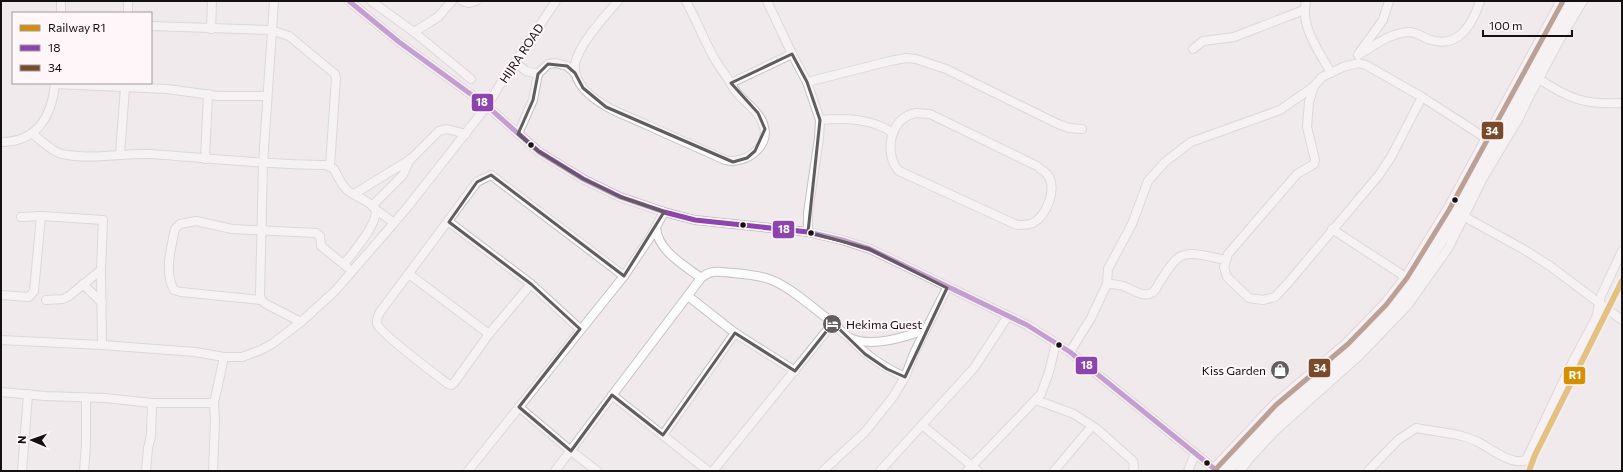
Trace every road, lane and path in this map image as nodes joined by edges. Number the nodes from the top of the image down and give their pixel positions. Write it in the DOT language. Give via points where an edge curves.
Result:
graph roads {
  1 [pos="61,1"];
  2 [pos="128,1"];
  3 [pos="212,1"];
  4 [pos="274,1"];
  5 [pos="349,1"];
  6 [pos="371,1"];
  7 [pos="452,1"];
  8 [pos="462,1"];
  9 [pos="476,1"];
  10 [pos="556,1"];
  11 [pos="618,1"];
  12 [pos="686,1"];
  13 [pos="767,1"];
  14 [pos="1389,1"];
  15 [pos="1480,1"];
  16 [pos="1563,1"];
  17 [pos="1574,1"];
  18 [pos="1583,1"];
  19 [pos="1304,4"];
  20 [pos="61,12"];
  21 [pos="128,12"];
  22 [pos="427,25"];
  23 [pos="152,26"];
  24 [pos="211,29"];
  25 [pos="271,30"];
  26 [pos="414,32"];
  27 [pos="427,44"];
  28 [pos="1193,49"];
  29 [pos="792,54"];
  30 [pos="1358,56"];
  31 [pos="516,63"];
  32 [pos="1351,64"];
  33 [pos="1331,72"];
  34 [pos="575,73"];
  35 [pos="538,74"];
  36 [pos="472,79"];
  37 [pos="1539,79"];
  38 [pos="807,82"];
  39 [pos="731,83"];
  40 [pos="55,84"];
  41 [pos="1314,86"];
  42 [pos="125,88"];
  43 [pos="208,94"];
  44 [pos="266,96"];
  45 [pos="1422,97"];
  46 [pos="1622,102"];
  47 [pos="487,106"];
  48 [pos="820,120"];
  49 [pos="1082,129"];
  50 [pos="32,133"];
  51 [pos="893,133"];
  52 [pos="466,134"];
  53 [pos="518,134"];
  54 [pos="1487,139"];
  55 [pos="1,142"];
  56 [pos="120,154"];
  57 [pos="205,159"];
  58 [pos="410,159"];
  59 [pos="263,163"];
  60 [pos="330,166"];
  61 [pos="354,194"];
  62 [pos="373,207"];
  63 [pos="664,212"];
  64 [pos="41,216"];
  65 [pos="1464,216"];
  66 [pos="21,217"];
  67 [pos="449,222"];
  68 [pos="394,223"];
  69 [pos="656,227"];
  70 [pos="1332,229"];
  71 [pos="262,230"];
  72 [pos="808,232"];
  73 [pos="1622,251"];
  74 [pos="1226,260"];
  75 [pos="344,264"];
  76 [pos="101,270"];
  77 [pos="352,271"];
  78 [pos="409,274"];
  79 [pos="624,276"];
  80 [pos="701,278"];
  81 [pos="1407,278"];
  82 [pos="84,284"];
  83 [pos="531,284"];
  84 [pos="1107,284"];
  85 [pos="947,288"];
  86 [pos="1,295"];
  87 [pos="688,296"];
  88 [pos="46,300"];
  89 [pos="261,300"];
  90 [pos="102,302"];
  91 [pos="1600,305"];
  92 [pos="1008,316"];
  93 [pos="1622,320"];
  94 [pos="301,322"];
  95 [pos="833,323"];
  96 [pos="580,329"];
  97 [pos="925,330"];
  98 [pos="735,333"];
  99 [pos="489,334"];
  100 [pos="850,338"];
  101 [pos="1,340"];
  102 [pos="1056,343"];
  103 [pos="102,344"];
  104 [pos="1070,352"];
  105 [pos="224,357"];
  106 [pos="795,371"];
  107 [pos="905,377"];
  108 [pos="1,392"];
  109 [pos="28,394"];
  110 [pos="612,395"];
  111 [pos="86,398"];
  112 [pos="1036,400"];
  113 [pos="152,403"];
  114 [pos="214,403"];
  115 [pos="520,407"];
  116 [pos="922,425"];
  117 [pos="1092,426"];
  118 [pos="663,435"];
  119 [pos="571,451"];
  120 [pos="1195,454"];
  121 [pos="972,469"];
  122 [pos="22,471"];
  123 [pos="84,471"];
  124 [pos="146,471"];
  125 [pos="213,471"];
  126 [pos="468,471"];
  127 [pos="555,471"];
  128 [pos="597,471"];
  129 [pos="708,471"];
  130 [pos="713,471"];
  131 [pos="823,471"];
  132 [pos="880,471"];
  133 [pos="1054,471"];
  134 [pos="1133,471"];
  135 [pos="1188,471"];
  136 [pos="1218,471"];
  137 [pos="1240,471"];
  138 [pos="1368,471"];
  1 -- 20 [label="street"];
  2 -- 21 [label="street"];
  3 -- 24 [label="street"];
  4 -- 25 [label="street"];
  5 -- 47 [label="street" via="399,42"];
  6 -- 26 [label="street"];
  7 -- 22 [label="street"];
  8 -- 9 [label="street"];
  10 -- 31 [label="street, HIJRA ROAD"];
  11 -- 34 [label="street" via="594,30 580,53 575,63"];
  12 -- 39 [label="street" via="713,57"];
  13 -- 29 [label="street"];
  14 -- 30 [label="street" via="1382,20"];
  15 -- 30 [label="street" via="1473,22 1456,38 1435,41 1408,31 1391,37"];
  16 -- 54 [label="highway"];
  17 -- 136 [label="highway" via="1445,234 1401,301 1376,329"];
  18 -- 37 [label="street"];
  19 -- 28 [label="street" via="1234,37 1203,41"];
  19 -- 33 [label="street" via="1308,31"];
  22 -- 26 [label="street"];
  22 -- 27 [label="street"];
  23 -- 24 [label="street"];
  24 -- 25 [label="street"];
  25 -- 44 [label="street"];
  25 -- 60 [label="street" via="289,36 335,74"];
  26 -- 27 [label="street"];
  27 -- 36 [label="street"];
  29 -- 38 [label="street"];
  29 -- 39 [label="street"];
  30 -- 32 [label="street"];
  31 -- 35 [label="street" via="526,71"];
  31 -- 47 [label="street, HIJRA ROAD"];
  32 -- 33 [label="street"];
  32 -- 45 [label="street" via="1366,65"];
  33 -- 41 [label="street"];
  34 -- 35 [label="street" via="567,66 556,63 548,64"];
  34 -- 39 [label="street" via="583,88 606,106 733,162 747,158 755,151 764,137 765,129 758,113 737,93"];
  35 -- 53 [label="street" via="533,100"];
  37 -- 46 [label="street" via="1571,98 1597,104"];
  37 -- 65 [label="street"];
  38 -- 48 [label="street"];
  38 -- 49 [label="street" via="890,61 916,59 946,69 1058,124"];
  40 -- 42 [label="street"];
  40 -- 50 [label="street" via="47,116"];
  41 -- 74 [label="street" via="1309,102 1307,127 1314,164 1298,174 1228,254"];
  41 -- 84 [label="street" via="1280,110 1191,142 1165,162 1148,181 1132,224 1108,269"];
  42 -- 43 [label="street" via="167,89"];
  42 -- 56 [label="street"];
  43 -- 44 [label="street"];
  43 -- 57 [label="street"];
  44 -- 59 [label="street"];
  45 -- 54 [label="street"];
  45 -- 70 [label="street" via="1379,175"];
  47 -- 52 [label="street, HIJRA ROAD"];
  47 -- 53 [label="street"];
  48 -- 51 [label="street" via="856,120 872,123"];
  48 -- 72 [label="street" via="808,212"];
  50 -- 55 [label="street" via="22,139"];
  50 -- 56 [label="street" via="61,154"];
  51 -- 51 [label="street" via="890,156 899,171 1010,222 1017,225 1033,223 1048,204 1050,181 1037,166 930,114 916,113 906,116"];
  52 -- 58 [label="street" via="447,129 439,131"];
  52 -- 68 [label="street, HIJRA ROAD"];
  53 -- 63 [label="street" via="540,152 583,179"];
  54 -- 81 [label="highway" via="1449,210"];
  56 -- 57 [label="street"];
  57 -- 59 [label="street"];
  58 -- 61 [label="street"];
  58 -- 62 [label="street" via="403,175"];
  59 -- 60 [label="street"];
  59 -- 71 [label="street"];
  60 -- 61 [label="street" via="347,190"];
  61 -- 62 [label="street"];
  62 -- 68 [label="street"];
  62 -- 75 [label="street" via="375,213 372,224"];
  63 -- 69 [label="street"];
  63 -- 72 [label="street" via="695,220"];
  64 -- 66 [label="street"];
  64 -- 76 [label="street" via="103,220"];
  64 -- 86 [label="street" via="34,291 29,297"];
  65 -- 91 [label="street" via="1550,266"];
  65 -- 137 [label="street" via="1449,247 1404,310 1360,355 1275,431"];
  67 -- 78 [label="street"];
  67 -- 79 [label="street" via="477,182 491,175"];
  67 -- 83 [label="street"];
  68 -- 77 [label="street, HIJRA ROAD"];
  69 -- 79 [label="street"];
  69 -- 80 [label="street" via="657,237 666,251"];
  70 -- 74 [label="street" via="1288,283 1275,297 1269,299 1249,298 1227,277 1224,267"];
  70 -- 81 [label="street"];
  71 -- 75 [label="street" via="318,234 321,246"];
  71 -- 89 [label="street"];
  71 -- 89 [label="street" via="232,229 196,221 180,224 175,229 169,260 174,290"];
  72 -- 85 [label="street" via="870,249"];
  73 -- 91 [label="street" via="1605,287"];
  74 -- 84 [label="street" via="1199,255 1184,256 1174,262 1155,290 1149,294"];
  75 -- 77 [label="street"];
  76 -- 82 [label="street"];
  76 -- 90 [label="street"];
  77 -- 94 [label="street, HIJRA ROAD" via="335,291"];
  78 -- 99 [label="street"];
  78 -- 99 [label="street" via="380,312 377,322 385,334 448,384 454,383"];
  79 -- 96 [label="street"];
  80 -- 87 [label="street"];
  80 -- 95 [label="street" via="716,271 770,279 788,289"];
  81 -- 136 [label="highway" via="1386,305 1348,344 1276,405"];
  82 -- 88 [label="street" via="63,299"];
  82 -- 90 [label="street"];
  83 -- 96 [label="street"];
  83 -- 99 [label="street"];
  84 -- 104 [label="street" via="1091,318"];
  85 -- 92 [label="street"];
  85 -- 97 [label="street"];
  87 -- 98 [label="street"];
  87 -- 110 [label="street"];
  89 -- 94 [label="street"];
  90 -- 103 [label="street"];
  91 -- 93 [label="street"];
  91 -- 138 [label="street" via="1526,460 1512,460 1467,438 1416,428 1398,440"];
  92 -- 102 [label="street"];
  92 -- 116 [label="street" via="974,368"];
  94 -- 105 [label="street, HIJRA ROAD" via="261,350 242,357"];
  95 -- 100 [label="street"];
  95 -- 106 [label="street"];
  96 -- 115 [label="street"];
  97 -- 100 [label="street" via="882,341 869,342"];
  97 -- 107 [label="street"];
  98 -- 106 [label="street"];
  98 -- 118 [label="street"];
  100 -- 107 [label="street" via="870,358"];
  101 -- 103 [label="street, HIJRA ROAD"];
  102 -- 104 [label="street"];
  102 -- 112 [label="street" via="1044,388"];
  103 -- 105 [label="street, HIJRA ROAD"];
  104 -- 120 [label="street"];
  105 -- 114 [label="street"];
  106 -- 130 [label="street"];
  107 -- 131 [label="street" via="893,397 864,432"];
  108 -- 109 [label="street"];
  109 -- 111 [label="street"];
  109 -- 122 [label="street"];
  110 -- 118 [label="street"];
  110 -- 119 [label="street"];
  111 -- 113 [label="street"];
  111 -- 123 [label="street"];
  112 -- 117 [label="street" via="1074,414"];
  112 -- 121 [label="street" via="1021,413"];
  113 -- 114 [label="street"];
  113 -- 124 [label="street"];
  114 -- 125 [label="street"];
  115 -- 119 [label="street"];
  115 -- 126 [label="street"];
  116 -- 121 [label="street"];
  116 -- 132 [label="street"];
  117 -- 133 [label="street"];
  117 -- 134 [label="street" via="1133,461"];
  118 -- 129 [label="street"];
  119 -- 127 [label="street"];
  119 -- 128 [label="street"];
  120 -- 135 [label="street"];
  120 -- 136 [label="street"];
}
